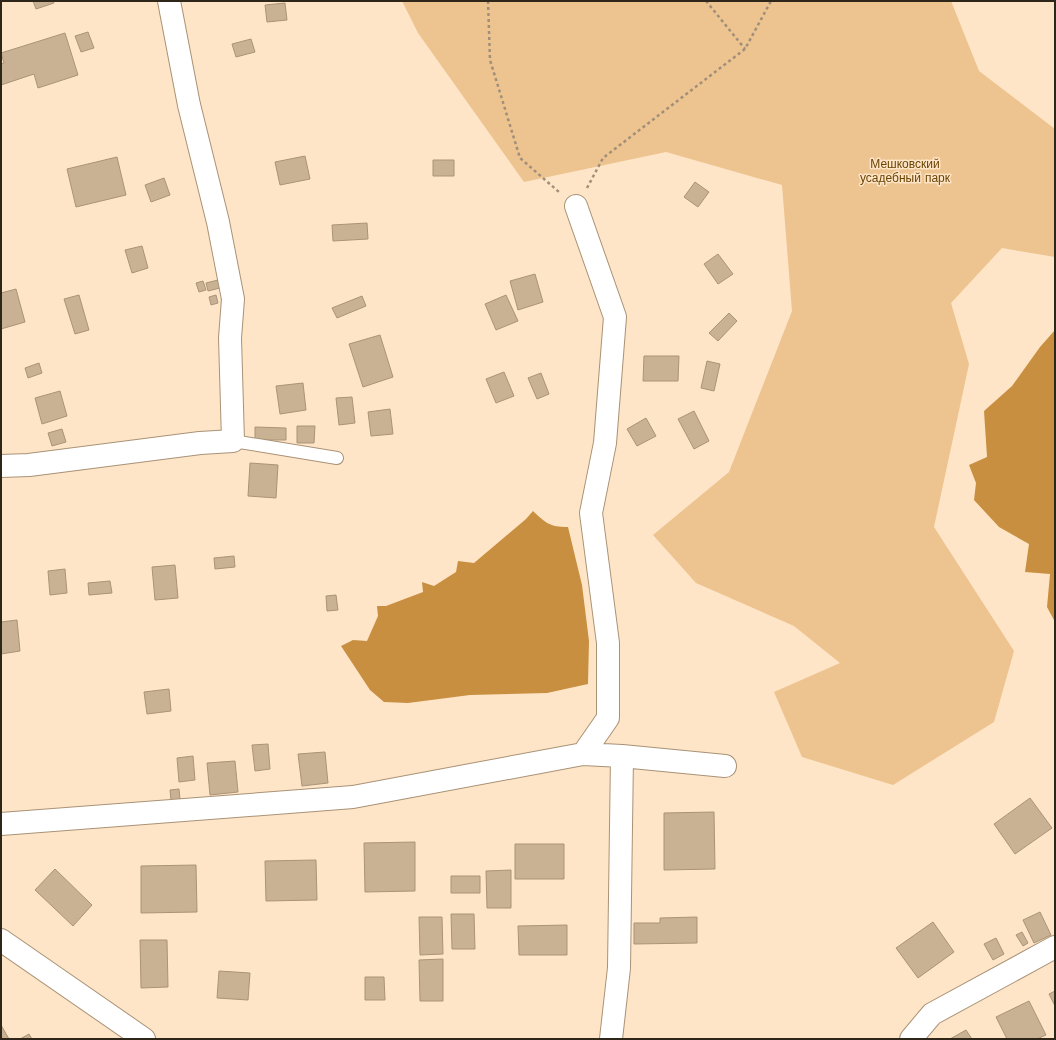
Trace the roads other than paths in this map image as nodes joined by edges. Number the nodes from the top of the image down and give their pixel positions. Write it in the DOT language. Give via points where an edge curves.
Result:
graph roads {
  1 [pos="169,1"];
  2 [pos="576,206"];
  3 [pos="232,440"];
  4 [pos="337,458"];
  5 [pos="1,466"];
  6 [pos="583,754"];
  7 [pos="622,756"];
  8 [pos="725,766"];
  9 [pos="1,824"];
  10 [pos="1,940"];
  11 [pos="1055,947"];
  12 [pos="144,1039"];
  13 [pos="611,1039"];
  14 [pos="910,1039"];
  1 -- 3 [label="street" via="189,104 218,222 233,299 230,338"];
  2 -- 6 [label="street" via="615,317 605,443 590,513 608,643 608,718"];
  3 -- 4 [label="lane"];
  3 -- 5 [label="street" via="29,465"];
  6 -- 7 [label="street"];
  6 -- 9 [label="street" via="353,797"];
  7 -- 8 [label="street"];
  7 -- 13 [label="street" via="619,968"];
  10 -- 12 [label="street"];
  11 -- 14 [label="street" via="932,1014"];
}
